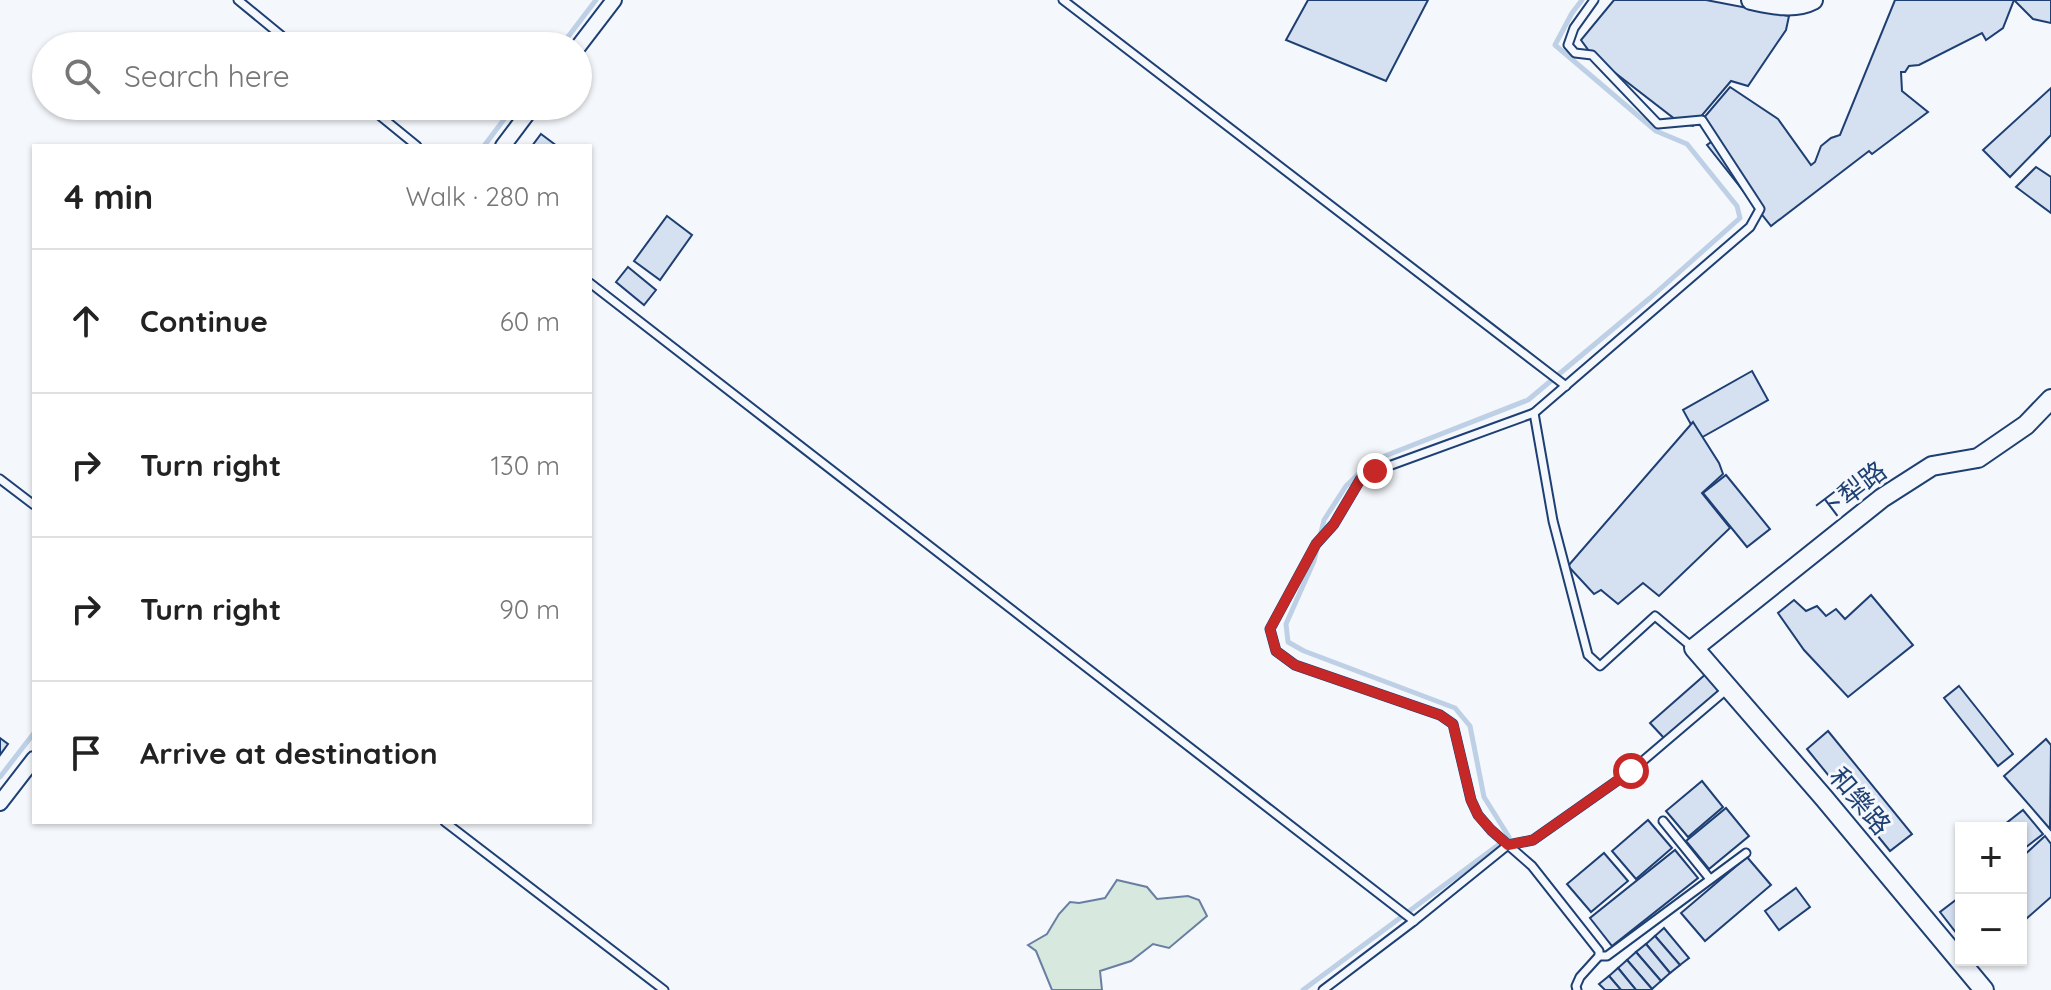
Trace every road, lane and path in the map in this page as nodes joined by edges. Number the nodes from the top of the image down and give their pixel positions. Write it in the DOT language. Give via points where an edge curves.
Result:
graph roads {
  1 [pos="238,0"];
  2 [pos="614,0"];
  3 [pos="1063,0"];
  4 [pos="1594,0"];
  5 [pos="1751,0"];
  6 [pos="1813,0"];
  7 [pos="277,32"];
  8 [pos="589,32"];
  9 [pos="385,120"];
  10 [pos="522,120"];
  11 [pos="415,144"];
  12 [pos="504,144"];
  13 [pos="592,285"];
  14 [pos="1566,386"];
  15 [pos="2051,399"];
  16 [pos="1534,413"];
  17 [pos="0,479"];
  18 [pos="32,503"];
  19 [pos="1694,648"];
  20 [pos="1728,688"];
  21 [pos="32,762"];
  22 [pos="0,803"];
  23 [pos="1663,821"];
  24 [pos="448,824"];
  25 [pos="1508,845"];
  26 [pos="1746,853"];
  27 [pos="1710,879"];
  28 [pos="1414,921"];
  29 [pos="1599,956"];
  30 [pos="664,990"];
  31 [pos="1323,990"];
  32 [pos="1577,990"];
  33 [pos="1984,990"];
  1 -- 7 [label="lane"];
  2 -- 8 [label="street"];
  3 -- 14 [label="lane"];
  4 -- 14 [label="lane" via="1568,45 1575,53 1592,55 1658,124 1702,120 1760,209 1750,227"];
  5 -- 6 [label="street" via="1778,6"];
  9 -- 11 [label="lane"];
  10 -- 12 [label="street"];
  13 -- 28 [label="lane"];
  14 -- 16 [label="lane"];
  15 -- 19 [label="street, 下犁路" via="2026,425 1978,458 1932,466 1882,498"];
  16 -- 19 [label="lane" via="1553,521 1588,655 1600,666 1655,616"];
  16 -- 25 [label="lane" via="1364,475 1316,544 1270,629 1276,651 1295,665 1453,724 1471,800 1478,815"];
  17 -- 18 [label="lane"];
  19 -- 20 [label="street, 和樂路"];
  20 -- 25 [label="lane" via="1631,771 1533,840"];
  20 -- 33 [label="street, 和樂路"];
  21 -- 22 [label="street"];
  23 -- 27 [label="lane"];
  24 -- 30 [label="lane"];
  25 -- 28 [label="lane"];
  25 -- 29 [label="lane" via="1532,866"];
  26 -- 27 [label="lane"];
  27 -- 29 [label="lane" via="1607,956"];
  28 -- 31 [label="lane"];
  29 -- 32 [label="lane" via="1580,977"];
}
